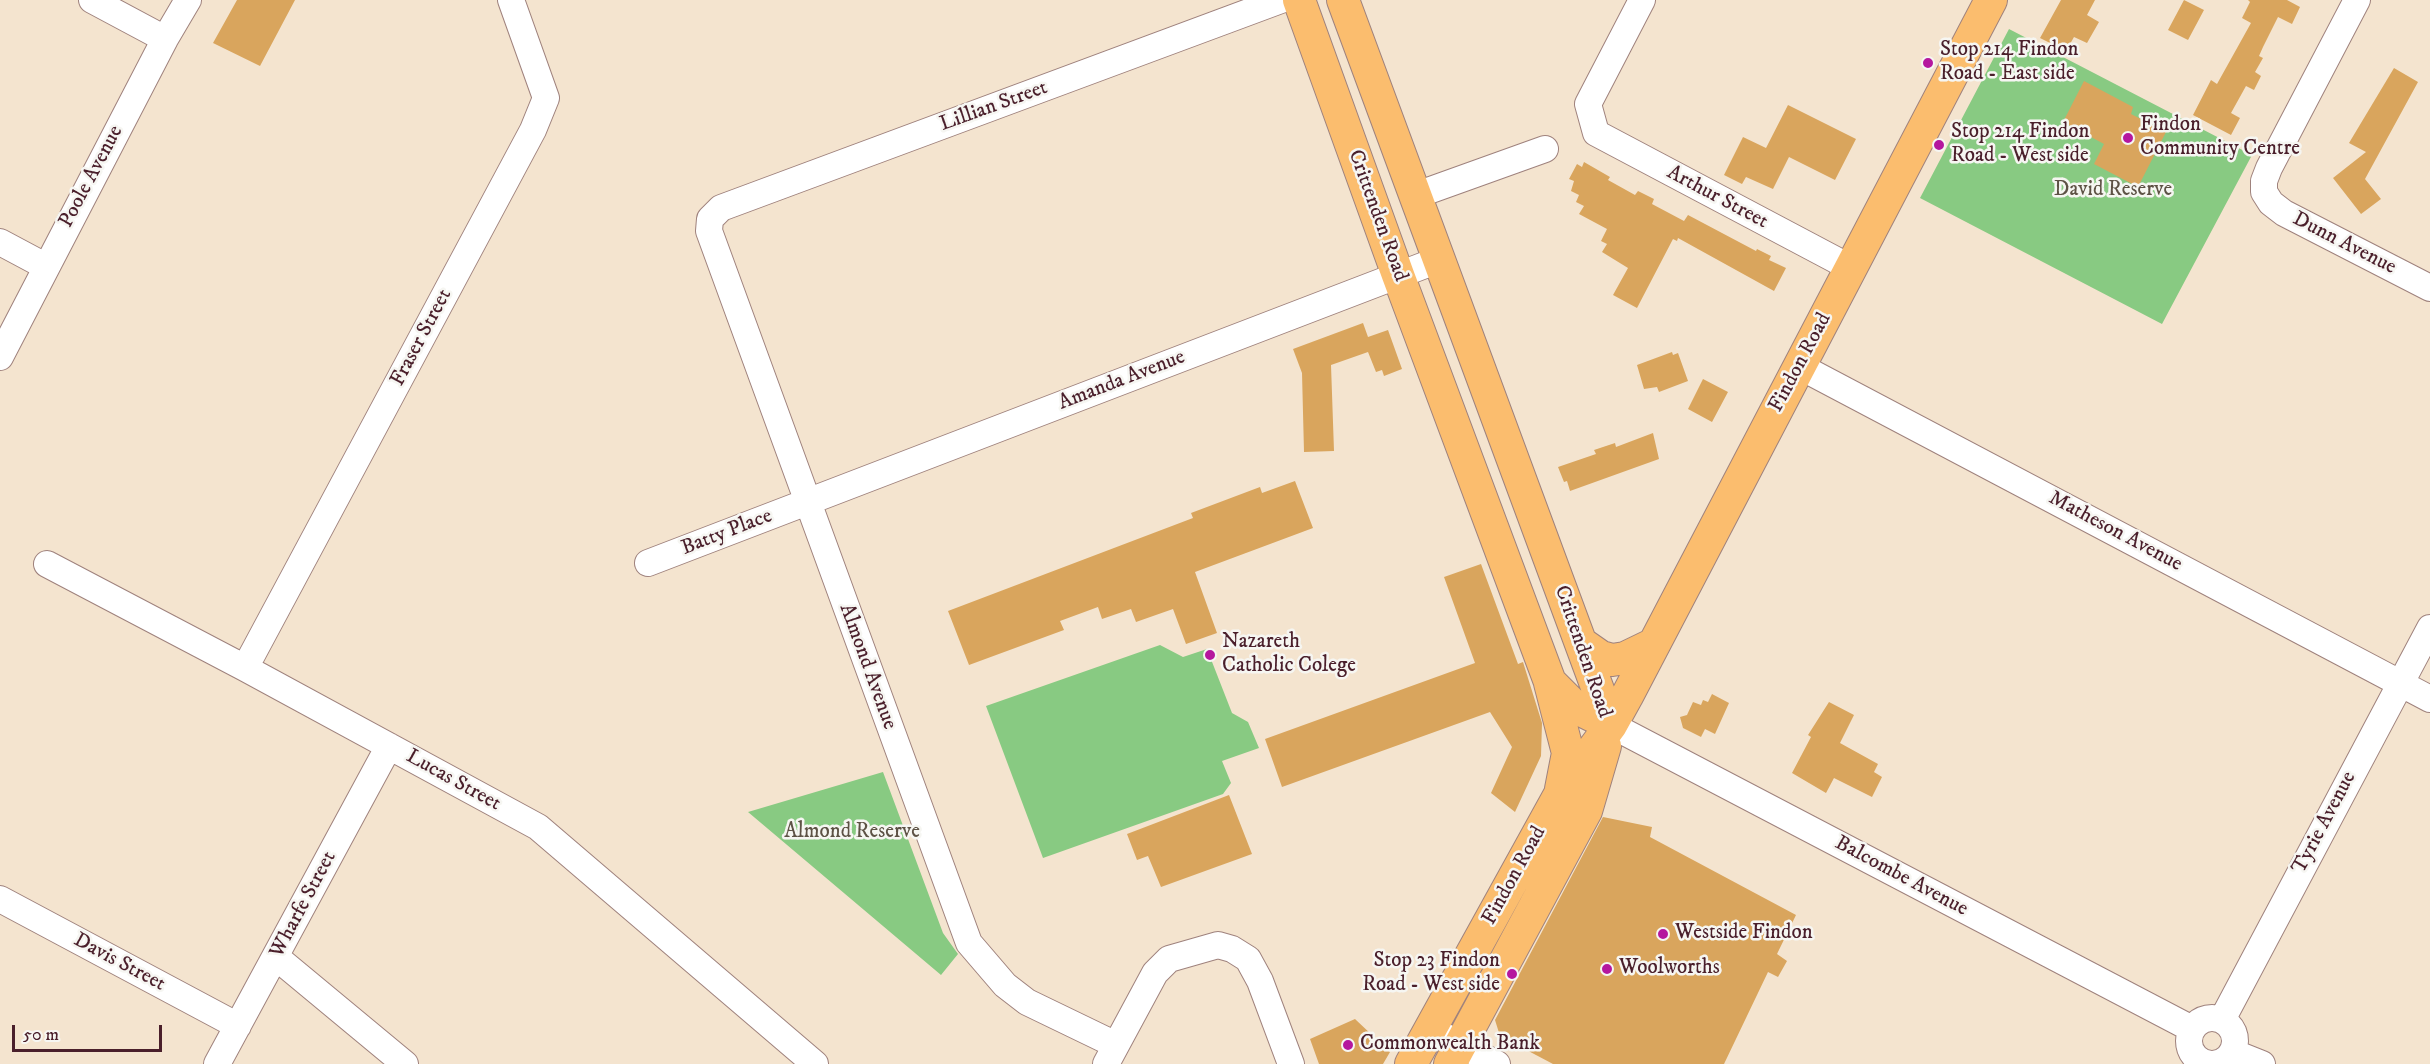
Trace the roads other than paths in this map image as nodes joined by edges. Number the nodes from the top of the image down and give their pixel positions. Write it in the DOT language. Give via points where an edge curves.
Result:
graph roads {
  1 [pos="92,0"];
  2 [pos="189,0"];
  3 [pos="511,0"];
  4 [pos="1281,0"];
  5 [pos="1299,0"];
  6 [pos="1343,0"];
  7 [pos="1642,0"];
  8 [pos="1991,0"];
  9 [pos="2357,0"];
  10 [pos="165,39"];
  11 [pos="1545,149"];
  12 [pos="1414,196"];
  13 [pos="710,219"];
  14 [pos="0,242"];
  15 [pos="1438,260"];
  16 [pos="45,266"];
  17 [pos="1851,268"];
  18 [pos="1398,275"];
  19 [pos="2430,288"];
  20 [pos="0,357"];
  21 [pos="1799,366"];
  22 [pos="806,502"];
  23 [pos="648,563"];
  24 [pos="47,564"];
  25 [pos="2430,628"];
  26 [pos="1581,643"];
  27 [pos="1652,645"];
  28 [pos="246,668"];
  29 [pos="1550,682"];
  30 [pos="2401,683"];
  31 [pos="2430,699"];
  32 [pos="1611,725"];
  33 [pos="389,746"];
  34 [pos="1560,794"];
  35 [pos="0,899"];
  36 [pos="1498,909"];
  37 [pos="1514,945"];
  38 [pos="276,957"];
  39 [pos="2222,1020"];
  40 [pos="237,1026"];
  41 [pos="1429,1028"];
  42 [pos="2192,1029"];
  43 [pos="2232,1052"];
  44 [pos="1455,1054"];
  45 [pos="1111,1055"];
  46 [pos="2198,1062"];
  47 [pos="217,1064"];
  48 [pos="405,1064"];
  49 [pos="815,1064"];
  50 [pos="1291,1064"];
  51 [pos="1411,1064"];
  52 [pos="1497,1064"];
  53 [pos="2262,1064"];
  1 -- 10 [label="street"];
  2 -- 10 [label="street, Poole Avenue"];
  3 -- 28 [label="street, Fraser Street" via="546,98 533,130"];
  4 -- 13 [label="street, Lillian Street" via="721,208"];
  5 -- 18 [label="main road, Crittenden Road"];
  6 -- 12 [label="main road, Crittenden Road"];
  7 -- 17 [label="street, Arthur Street" via="1588,104 1596,133"];
  8 -- 17 [label="main road, Findon Road"];
  9 -- 19 [label="street, Dunn Avenue" via="2269,168 2264,192 2284,213"];
  10 -- 16 [label="street, Poole Avenue"];
  11 -- 12 [label="street"];
  12 -- 15 [label="main road, Crittenden Road"];
  13 -- 22 [label="street, Almond Avenue" via="709,231"];
  14 -- 16 [label="street"];
  15 -- 18 [label="street, Amanda Avenue"];
  15 -- 26 [label="main road, Crittenden Road"];
  16 -- 20 [label="street, Poole Avenue"];
  17 -- 21 [label="main road, Findon Road"];
  18 -- 22 [label="street, Amanda Avenue"];
  18 -- 29 [label="main road, Crittenden Road"];
  21 -- 27 [label="main road, Findon Road"];
  21 -- 30 [label="street, Matheson Avenue"];
  22 -- 23 [label="street, Batty Place"];
  22 -- 45 [label="street, Almond Avenue" via="969,944 1005,985"];
  24 -- 28 [label="street, Lucas Street"];
  25 -- 30 [label="street, Tyrie Avenue"];
  26 -- 27 [label="main road" via="1612,660"];
  26 -- 32 [label="main road, Crittenden Road"];
  27 -- 32 [label="main road, Findon Road"];
  28 -- 33 [label="street, Lucas Street"];
  29 -- 32 [label="main road, Crittenden Road" via="1575,707"];
  29 -- 34 [label="main road" via="1568,753"];
  30 -- 31 [label="street, Matheson Avenue"];
  30 -- 39 [label="street, Tyrie Avenue"];
  32 -- 34 [label="main road, Findon Road"];
  32 -- 37 [label="main road, Findon Road" via="1586,811"];
  32 -- 42 [label="street, Balcombe Avenue"];
  33 -- 38 [label="street, Wharfe Street"];
  33 -- 49 [label="street, Lucas Street" via="538,827"];
  34 -- 36 [label="main road, Findon Road"];
  35 -- 40 [label="street, Davis Street"];
  36 -- 37 [label="main road"];
  36 -- 41 [label="main road, Findon Road"];
  37 -- 44 [label="main road, Findon Road"];
  38 -- 40 [label="street, Wharfe Street"];
  38 -- 48 [label="street"];
  39 -- 42 [label="street" via="2202,1019"];
  39 -- 43 [label="street" via="2233,1030"];
  40 -- 47 [label="street, Wharfe Street"];
  41 -- 44 [label="street"];
  41 -- 51 [label="main road, Findon Road"];
  42 -- 46 [label="street" via="2189,1042"];
  43 -- 46 [label="street" via="2221,1062"];
  43 -- 53 [label="street"];
  44 -- 52 [label="street"];
  45 -- 50 [label="street" via="1155,973 1170,959 1218,945 1248,959"];
}
